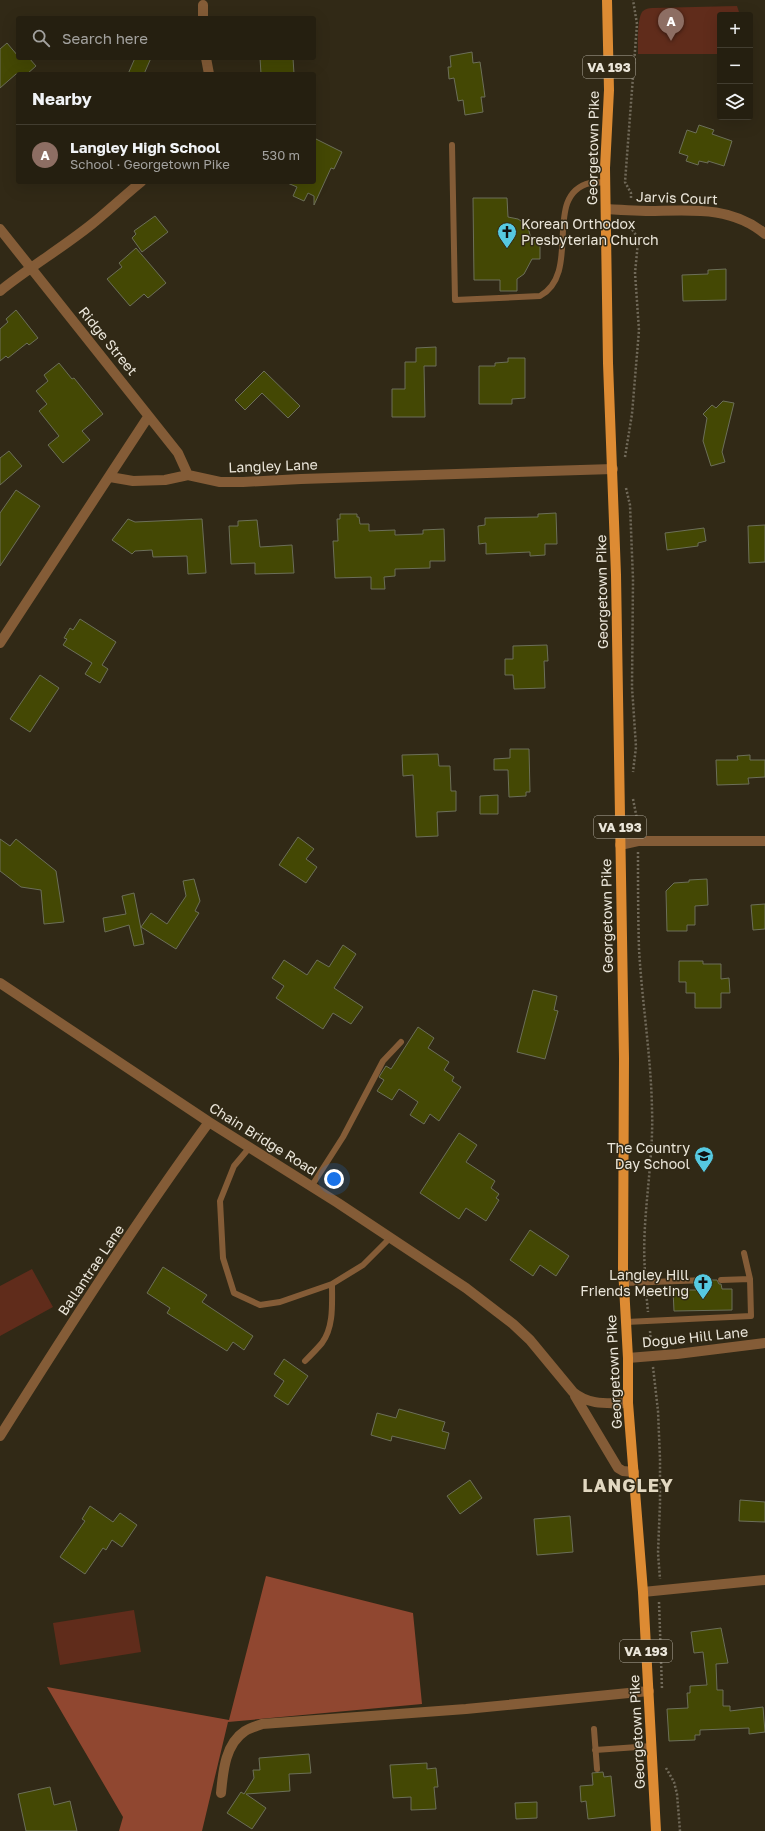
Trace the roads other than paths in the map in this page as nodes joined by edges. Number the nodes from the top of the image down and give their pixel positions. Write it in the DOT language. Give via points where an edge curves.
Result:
graph roads {
  1 [pos="607,0"];
  2 [pos="203,5"];
  3 [pos="203,16"];
  4 [pos="206,60"];
  5 [pos="210,72"];
  6 [pos="452,145"];
  7 [pos="605,182"];
  8 [pos="139,184"];
  9 [pos="606,209"];
  10 [pos="0,229"];
  11 [pos="765,234"];
  12 [pos="30,267"];
  13 [pos="0,291"];
  14 [pos="148,417"];
  15 [pos="613,469"];
  16 [pos="188,475"];
  17 [pos="110,477"];
  18 [pos="0,643"];
  19 [pos="765,841"];
  20 [pos="620,844"];
  21 [pos="0,983"];
  22 [pos="401,1042"];
  23 [pos="209,1122"];
  24 [pos="250,1147"];
  25 [pos="311,1186"];
  26 [pos="390,1238"];
  27 [pos="744,1253"];
  28 [pos="750,1279"];
  29 [pos="706,1280"];
  30 [pos="721,1280"];
  31 [pos="624,1283"];
  32 [pos="332,1284"];
  33 [pos="626,1322"];
  34 [pos="765,1343"];
  35 [pos="628,1358"];
  36 [pos="305,1361"];
  37 [pos="573,1392"];
  38 [pos="628,1403"];
  39 [pos="0,1436"];
  40 [pos="634,1472"];
  41 [pos="765,1580"];
  42 [pos="643,1592"];
  43 [pos="649,1691"];
  44 [pos="594,1729"];
  45 [pos="652,1746"];
  46 [pos="595,1750"];
  47 [pos="597,1769"];
  48 [pos="222,1793"];
  49 [pos="656,1831"];
  1 -- 7 [label="main road, Georgetown Pike / VA 193" via="609,90"];
  2 -- 3 [label="street"];
  4 -- 5 [label="street"];
  6 -- 7 [label="lane" via="455,300 540,296 547,292 557,278 563,253 565,206 575,191 589,183"];
  7 -- 9 [label="main road, Georgetown Pike / VA 193"];
  8 -- 12 [label="street" via="93,223"];
  9 -- 11 [label="street, Jarvis Court" via="711,211 729,214"];
  9 -- 15 [label="main road, Georgetown Pike / VA 193" via="608,363"];
  10 -- 12 [label="street, Ridge Street"];
  12 -- 13 [label="street"];
  12 -- 14 [label="street, Ridge Street"];
  14 -- 16 [label="street, Ridge Street" via="178,453"];
  14 -- 17 [label="street"];
  15 -- 16 [label="street, Langley Lane" via="243,482 220,482"];
  15 -- 20 [label="main road, Georgetown Pike / VA 193"];
  16 -- 17 [label="street, Langley Lane" via="165,480 132,481"];
  17 -- 18 [label="street"];
  19 -- 20 [label="street" via="638,841"];
  20 -- 31 [label="main road, Georgetown Pike / VA 193" via="624,1058"];
  21 -- 23 [label="street, Chain Bridge Road"];
  22 -- 25 [label="lane" via="383,1061 343,1137"];
  23 -- 24 [label="street, Chain Bridge Road"];
  23 -- 39 [label="street, Ballantrae Lane" via="172,1172"];
  24 -- 25 [label="street, Chain Bridge Road"];
  24 -- 32 [label="lane" via="234,1166 220,1201 223,1258 234,1293 260,1305 280,1302"];
  25 -- 26 [label="street, Chain Bridge Road"];
  26 -- 32 [label="lane" via="363,1265"];
  26 -- 37 [label="street, Chain Bridge Road" via="466,1288 513,1324 530,1340"];
  27 -- 28 [label="lane"];
  28 -- 30 [label="lane"];
  28 -- 33 [label="lane" via="752,1316"];
  29 -- 31 [label="lane"];
  31 -- 33 [label="main road, Georgetown Pike / VA 193"];
  32 -- 36 [label="lane" via="330,1326 323,1342"];
  33 -- 35 [label="main road, Georgetown Pike / VA 193"];
  34 -- 35 [label="street, Dogue Hill Lane"];
  35 -- 38 [label="main road, Georgetown Pike / VA 193"];
  37 -- 38 [label="street, Chain Bridge Road" via="586,1401"];
  37 -- 40 [label="street, Chain Bridge Road" via="618,1468"];
  38 -- 40 [label="main road, Georgetown Pike / VA 193"];
  40 -- 42 [label="main road, Georgetown Pike / VA 193"];
  41 -- 42 [label="street"];
  42 -- 43 [label="main road, Georgetown Pike / VA 193"];
  43 -- 45 [label="main road, Georgetown Pike / VA 193"];
  43 -- 48 [label="street" via="444,1711 262,1724 245,1730 230,1749 224,1768"];
  44 -- 46 [label="lane"];
  45 -- 46 [label="lane"];
  45 -- 49 [label="main road, Georgetown Pike / VA 193"];
  46 -- 47 [label="lane"];
}
